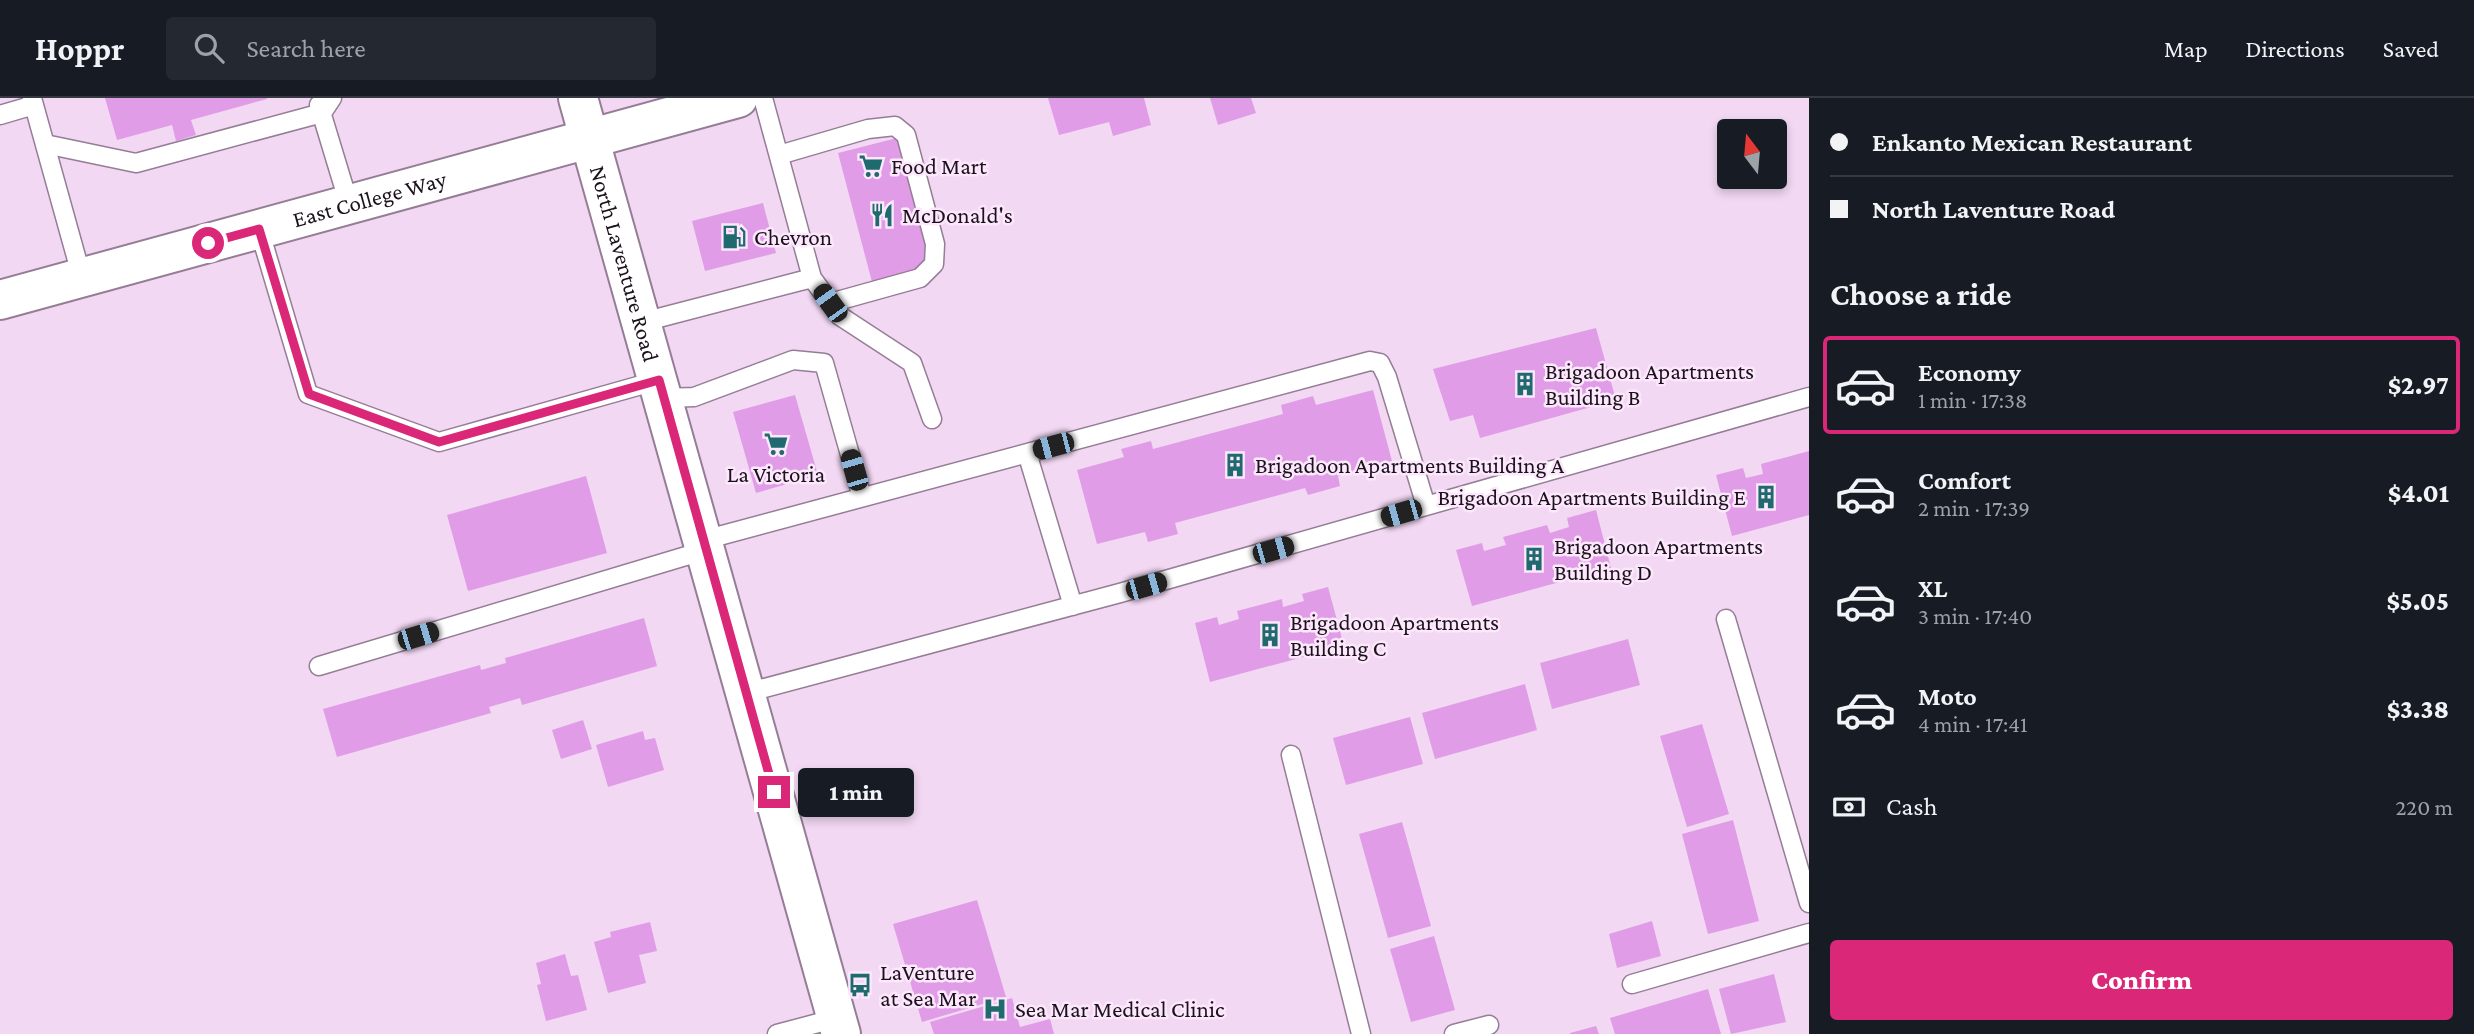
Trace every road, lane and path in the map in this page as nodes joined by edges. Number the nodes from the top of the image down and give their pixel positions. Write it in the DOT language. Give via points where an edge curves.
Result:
graph roads {
  1 [pos="332,98"];
  2 [pos="578,98"];
  3 [pos="738,98"];
  4 [pos="763,98"];
  5 [pos="33,102"];
  6 [pos="319,106"];
  7 [pos="0,115"];
  8 [pos="590,138"];
  9 [pos="45,144"];
  10 [pos="779,155"];
  11 [pos="349,204"];
  12 [pos="259,229"];
  13 [pos="82,278"];
  14 [pos="812,278"];
  15 [pos="0,300"];
  16 [pos="830,303"];
  17 [pos="643,322"];
  18 [pos="661,389"];
  19 [pos="1809,397"];
  20 [pos="932,419"];
  21 [pos="1027,453"];
  22 [pos="862,497"];
  23 [pos="1426,506"];
  24 [pos="705,545"];
  25 [pos="1073,606"];
  26 [pos="1726,619"];
  27 [pos="319,666"];
  28 [pos="746,693"];
  29 [pos="1291,755"];
  30 [pos="1809,903"];
  31 [pos="1809,933"];
  32 [pos="1632,984"];
  33 [pos="1489,1024"];
  34 [pos="839,1026"];
  35 [pos="776,1034"];
  36 [pos="1361,1034"];
  37 [pos="1454,1034"];
  1 -- 6 [label="lane"];
  2 -- 8 [label="street, North Laventure Road"];
  3 -- 8 [label="street, East College Way"];
  4 -- 10 [label="lane"];
  5 -- 7 [label="lane"];
  5 -- 9 [label="lane"];
  6 -- 9 [label="lane" via="136,163"];
  6 -- 11 [label="lane"];
  8 -- 11 [label="street, East College Way"];
  8 -- 17 [label="street, North Laventure Road"];
  9 -- 13 [label="lane"];
  10 -- 14 [label="lane"];
  10 -- 16 [label="lane" via="885,126 895,126 906,135 935,244 934,264 920,278"];
  11 -- 12 [label="street, East College Way"];
  12 -- 13 [label="street, East College Way"];
  12 -- 18 [label="lane" via="309,394 439,442"];
  13 -- 15 [label="street, East College Way"];
  14 -- 16 [label="lane"];
  14 -- 17 [label="lane"];
  16 -- 20 [label="lane" via="840,316 912,363"];
  17 -- 18 [label="street, North Laventure Road"];
  18 -- 22 [label="lane" via="694,397 793,360 824,363"];
  18 -- 24 [label="street, North Laventure Road"];
  19 -- 23 [label="lane"];
  21 -- 22 [label="lane"];
  21 -- 23 [label="lane" via="1370,361 1380,363 1387,377"];
  21 -- 25 [label="lane"];
  22 -- 24 [label="lane"];
  23 -- 25 [label="lane"];
  24 -- 27 [label="lane"];
  24 -- 28 [label="street, North Laventure Road"];
  25 -- 28 [label="lane"];
  26 -- 30 [label="lane"];
  28 -- 34 [label="street, North Laventure Road"];
  29 -- 36 [label="lane"];
  31 -- 32 [label="lane"];
  33 -- 37 [label="lane"];
  34 -- 35 [label="lane"];
}
